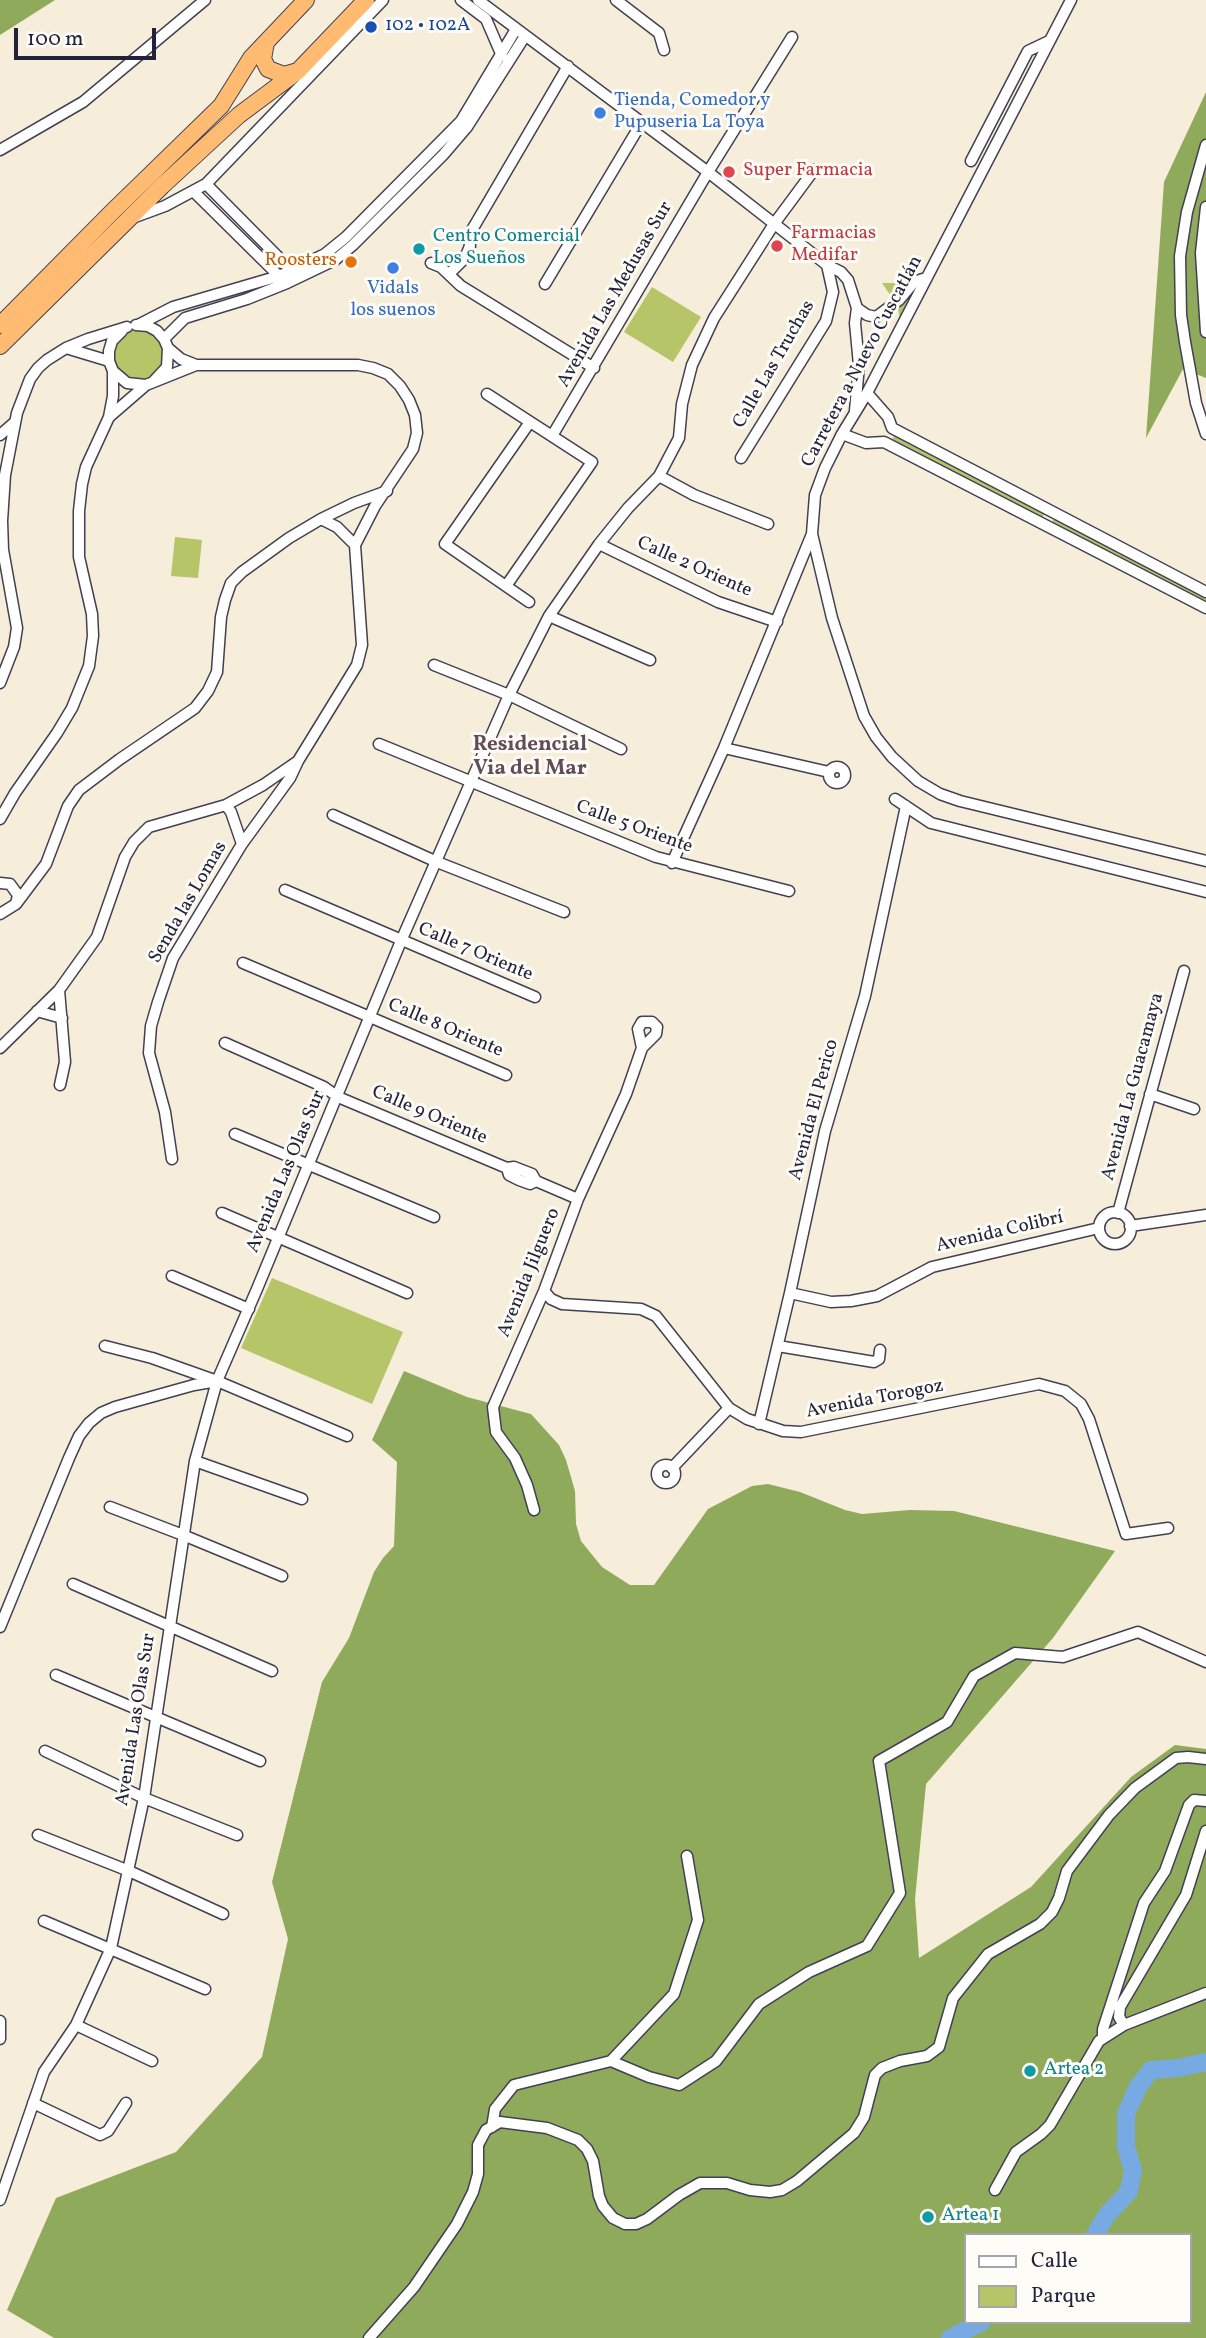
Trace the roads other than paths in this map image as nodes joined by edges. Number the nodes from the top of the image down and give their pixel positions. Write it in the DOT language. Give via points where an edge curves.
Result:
graph roads {
  1 [pos="205,0"];
  2 [pos="306,0"];
  3 [pos="366,0"];
  4 [pos="383,0"];
  5 [pos="461,0"];
  6 [pos="478,0"];
  7 [pos="616,0"];
  8 [pos="1071,0"];
  9 [pos="489,15"];
  10 [pos="521,32"];
  11 [pos="792,37"];
  12 [pos="329,38"];
  13 [pos="1049,41"];
  14 [pos="266,42"];
  15 [pos="664,50"];
  16 [pos="502,55"];
  17 [pos="320,65"];
  18 [pos="568,66"];
  19 [pos="298,71"];
  20 [pos="642,122"];
  21 [pos="1206,145"];
  22 [pos="0,150"];
  23 [pos="971,161"];
  24 [pos="814,170"];
  25 [pos="1202,171"];
  26 [pos="708,172"];
  27 [pos="206,184"];
  28 [pos="194,191"];
  29 [pos="1206,207"];
  30 [pos="125,220"];
  31 [pos="774,225"];
  32 [pos="431,262"];
  33 [pos="827,265"];
  34 [pos="294,274"];
  35 [pos="449,274"];
  36 [pos="926,278"];
  37 [pos="283,280"];
  38 [pos="545,285"];
  39 [pos="857,308"];
  40 [pos="1181,314"];
  41 [pos="1205,314"];
  42 [pos="0,325"];
  43 [pos="133,326"];
  44 [pos="1206,332"];
  45 [pos="166,344"];
  46 [pos="0,346"];
  47 [pos="66,348"];
  48 [pos="196,365"];
  49 [pos="111,366"];
  50 [pos="594,368"];
  51 [pos="150,383"];
  52 [pos="867,393"];
  53 [pos="487,394"];
  54 [pos="855,414"];
  55 [pos="108,417"];
  56 [pos="15,422"];
  57 [pos="530,422"];
  58 [pos="892,428"];
  59 [pos="842,434"];
  60 [pos="1206,434"];
  61 [pos="0,435"];
  62 [pos="552,436"];
  63 [pos="884,442"];
  64 [pos="741,458"];
  65 [pos="3,472"];
  66 [pos="659,476"];
  67 [pos="387,491"];
  68 [pos="1054,513"];
  69 [pos="321,519"];
  70 [pos="768,524"];
  71 [pos="1046,526"];
  72 [pos="812,534"];
  73 [pos="599,544"];
  74 [pos="355,545"];
  75 [pos="506,586"];
  76 [pos="1206,592"];
  77 [pos="529,602"];
  78 [pos="1206,608"];
  79 [pos="549,616"];
  80 [pos="777,622"];
  81 [pos="650,660"];
  82 [pos="434,665"];
  83 [pos="0,683"];
  84 [pos="509,695"];
  85 [pos="379,744"];
  86 [pos="724,748"];
  87 [pos="621,749"];
  88 [pos="298,761"];
  89 [pos="829,772"];
  90 [pos="472,783"];
  91 [pos="895,799"];
  92 [pos="226,805"];
  93 [pos="906,806"];
  94 [pos="333,815"];
  95 [pos="0,819"];
  96 [pos="242,844"];
  97 [pos="1206,861"];
  98 [pos="437,862"];
  99 [pos="672,863"];
  100 [pos="0,872"];
  101 [pos="36,879"];
  102 [pos="6,883"];
  103 [pos="285,890"];
  104 [pos="789,891"];
  105 [pos="1206,892"];
  106 [pos="6,910"];
  107 [pos="564,912"];
  108 [pos="401,941"];
  109 [pos="243,963"];
  110 [pos="1184,971"];
  111 [pos="59,990"];
  112 [pos="535,996"];
  113 [pos="37,1012"];
  114 [pos="370,1016"];
  115 [pos="62,1018"];
  116 [pos="225,1043"];
  117 [pos="0,1048"];
  118 [pos="642,1048"];
  119 [pos="506,1075"];
  120 [pos="61,1085"];
  121 [pos="1150,1094"];
  122 [pos="338,1097"];
  123 [pos="1194,1109"];
  124 [pos="235,1134"];
  125 [pos="172,1159"];
  126 [pos="308,1166"];
  127 [pos="578,1199"];
  128 [pos="222,1213"];
  129 [pos="1118,1213"];
  130 [pos="1206,1215"];
  131 [pos="434,1217"];
  132 [pos="1130,1226"];
  133 [pos="1099,1228"];
  134 [pos="278,1238"];
  135 [pos="172,1276"];
  136 [pos="544,1291"];
  137 [pos="407,1293"];
  138 [pos="790,1293"];
  139 [pos="249,1309"];
  140 [pos="105,1346"];
  141 [pos="778,1346"];
  142 [pos="880,1350"];
  143 [pos="217,1381"];
  144 [pos="729,1408"];
  145 [pos="759,1424"];
  146 [pos="347,1436"];
  147 [pos="195,1461"];
  148 [pos="672,1468"];
  149 [pos="302,1499"];
  150 [pos="110,1507"];
  151 [pos="534,1510"];
  152 [pos="1168,1528"];
  153 [pos="183,1535"];
  154 [pos="282,1576"];
  155 [pos="72,1584"];
  156 [pos="169,1626"];
  157 [pos="0,1628"];
  158 [pos="1206,1662"];
  159 [pos="272,1671"];
  160 [pos="56,1675"];
  161 [pos="156,1717"];
  162 [pos="45,1751"];
  163 [pos="1206,1759"];
  164 [pos="260,1760"];
  165 [pos="144,1798"];
  166 [pos="1206,1801"];
  167 [pos="1206,1831"];
  168 [pos="38,1835"];
  169 [pos="237,1835"];
  170 [pos="687,1856"];
  171 [pos="129,1871"];
  172 [pos="223,1914"];
  173 [pos="44,1921"];
  174 [pos="111,1948"];
  175 [pos="205,1989"];
  176 [pos="1206,1993"];
  177 [pos="0,2021"];
  178 [pos="76,2025"];
  179 [pos="1124,2025"];
  180 [pos="1103,2038"];
  181 [pos="0,2039"];
  182 [pos="152,2061"];
  183 [pos="611,2061"];
  184 [pos="33,2103"];
  185 [pos="126,2104"];
  186 [pos="492,2127"];
  187 [pos="995,2190"];
  188 [pos="0,2200"];
  189 [pos="369,2338"];
  1 -- 22 [label="street" via="83,102"];
  2 -- 14 [label="highway"];
  3 -- 12 [label="highway"];
  4 -- 17 [label="street"];
  5 -- 9 [label="street"];
  6 -- 9 [label="street"];
  7 -- 15 [label="street" via="659,33"];
  8 -- 13 [label="street, Carretera a Nuevo Cuscatlán"];
  9 -- 10 [label="street"];
  9 -- 16 [label="street"];
  10 -- 16 [label="street"];
  10 -- 18 [label="street"];
  10 -- 34 [label="street" via="467,127 443,155 335,260"];
  11 -- 26 [label="street, Avenida Las Medusas Sur"];
  12 -- 17 [label="highway"];
  12 -- 19 [label="highway"];
  13 -- 23 [label="street" via="1028,51"];
  13 -- 36 [label="street, Carretera a Nuevo Cuscatlán"];
  14 -- 19 [label="highway" via="263,59 268,69 284,75"];
  14 -- 42 [label="highway" via="221,106"];
  16 -- 34 [label="street" via="461,121 436,148 346,237"];
  17 -- 27 [label="street"];
  18 -- 20 [label="street"];
  18 -- 35 [label="street" via="469,235 465,258"];
  19 -- 30 [label="highway" via="239,114"];
  20 -- 26 [label="street"];
  20 -- 38 [label="street"];
  21 -- 25 [label="street"];
  24 -- 31 [label="street, Avenida Las Olas Sur"];
  25 -- 40 [label="street" via="1187,212 1180,256"];
  26 -- 31 [label="street"];
  26 -- 50 [label="street, Avenida Las Medusas Sur"];
  27 -- 28 [label="street"];
  27 -- 34 [label="street"];
  28 -- 30 [label="street"];
  28 -- 37 [label="street"];
  29 -- 41 [label="street" via="1200,253"];
  30 -- 46 [label="highway"];
  31 -- 33 [label="street"];
  31 -- 66 [label="street, Avenida Las Olas Sur" via="714,318 692,365 679,438"];
  32 -- 35 [label="street"];
  33 -- 39 [label="street" via="848,280"];
  33 -- 64 [label="street, Calle Las Truchas" via="833,292 826,321"];
  34 -- 37 [label="street"];
  35 -- 50 [label="street" via="461,286"];
  36 -- 39 [label="street" via="914,282 876,317"];
  36 -- 52 [label="street, Carretera a Nuevo Cuscatlán"];
  37 -- 43 [label="street" via="173,307"];
  37 -- 45 [label="street" via="247,299 185,318"];
  39 -- 54 [label="street"];
  40 -- 41 [label="street"];
  40 -- 60 [label="street"];
  41 -- 44 [label="street"];
  43 -- 45 [label="street" via="148,326"];
  43 -- 47 [label="street"];
  43 -- 49 [label="street" via="118,332 112,341 108,351"];
  45 -- 48 [label="street" via="181,359"];
  45 -- 51 [label="street" via="167,367"];
  47 -- 49 [label="street"];
  47 -- 56 [label="street" via="34,373"];
  48 -- 51 [label="street"];
  48 -- 67 [label="street" via="358,365 388,374 409,400 416,433 413,449"];
  49 -- 51 [label="street" via="127,383"];
  49 -- 55 [label="street" via="113,396"];
  50 -- 62 [label="street, Avenida Las Medusas Sur"];
  51 -- 55 [label="street"];
  52 -- 54 [label="street, Carretera a Nuevo Cuscatlán"];
  52 -- 58 [label="street"];
  53 -- 57 [label="street"];
  54 -- 59 [label="street, Carretera a Nuevo Cuscatlán"];
  55 -- 95 [label="street" via="86,467 79,511 79,557 92,614 89,666 72,708"];
  56 -- 61 [label="street"];
  56 -- 65 [label="street"];
  57 -- 62 [label="street"];
  57 -- 75 [label="street" via="445,544"];
  58 -- 63 [label="street"];
  58 -- 68 [label="street"];
  59 -- 63 [label="street" via="866,443"];
  59 -- 72 [label="street, Carretera a Nuevo Cuscatlán" via="815,495"];
  62 -- 75 [label="street" via="592,462"];
  63 -- 71 [label="street"];
  65 -- 83 [label="street" via="4,550 17,628"];
  66 -- 70 [label="street"];
  66 -- 73 [label="street, Avenida Las Olas Sur"];
  67 -- 69 [label="street"];
  67 -- 74 [label="street"];
  68 -- 71 [label="street"];
  68 -- 76 [label="street"];
  69 -- 74 [label="street"];
  69 -- 101 [label="street" via="231,583 221,617 217,672 208,691 195,708 79,790"];
  71 -- 78 [label="street"];
  72 -- 80 [label="street"];
  72 -- 97 [label="street, Carretera a Nuevo Cuscatlán" via="832,618 864,716 892,757 918,780 960,801"];
  73 -- 79 [label="street, Avenida Las Olas Sur"];
  73 -- 80 [label="street, Calle 2 Oriente" via="718,602"];
  74 -- 88 [label="street, Senda las Lomas" via="362,645 357,665"];
  75 -- 77 [label="street"];
  79 -- 81 [label="street"];
  79 -- 84 [label="street, Avenida Las Olas Sur"];
  80 -- 86 [label="street"];
  82 -- 84 [label="street"];
  84 -- 87 [label="street"];
  84 -- 90 [label="street, Avenida Las Olas Sur"];
  85 -- 90 [label="street, Calle 5 Oriente"];
  86 -- 89 [label="street"];
  86 -- 99 [label="street"];
  88 -- 92 [label="street"];
  88 -- 96 [label="street, Senda las Lomas"];
  90 -- 98 [label="street, Avenida Las Olas Sur"];
  90 -- 99 [label="street, Calle 5 Oriente"];
  91 -- 93 [label="street"];
  92 -- 96 [label="street"];
  92 -- 111 [label="street" via="149,827 134,842 97,937"];
  93 -- 105 [label="street" via="932,823"];
  93 -- 138 [label="street, Avenida El Perico" via="865,996 825,1131"];
  94 -- 98 [label="street"];
  96 -- 125 [label="street, Senda las Lomas" via="173,958 150,1026 149,1053"];
  98 -- 107 [label="street"];
  98 -- 108 [label="street, Avenida Las Olas Sur"];
  99 -- 104 [label="street, Calle 5 Oriente"];
  100 -- 102 [label="street"];
  101 -- 102 [label="street"];
  101 -- 106 [label="street"];
  102 -- 106 [label="street" via="18,895"];
  103 -- 108 [label="street, Calle 7 Oriente"];
  108 -- 112 [label="street, Calle 7 Oriente"];
  108 -- 114 [label="street, Avenida Las Olas Sur"];
  109 -- 114 [label="street, Calle 8 Oriente"];
  110 -- 121 [label="street, Avenida La Guacamaya"];
  111 -- 113 [label="street"];
  111 -- 115 [label="street"];
  113 -- 115 [label="street"];
  113 -- 117 [label="street"];
  114 -- 119 [label="street, Calle 8 Oriente"];
  114 -- 122 [label="street, Avenida Las Olas Sur"];
  115 -- 120 [label="street" via="65,1062"];
  116 -- 122 [label="street, Calle 9 Oriente"];
  118 -- 127 [label="street, Avenida Jilguero"];
  121 -- 123 [label="street"];
  121 -- 129 [label="street, Avenida La Guacamaya"];
  122 -- 126 [label="street, Avenida Las Olas Sur"];
  122 -- 127 [label="street, Calle 9 Oriente" via="507,1168 509,1175 519,1180 536,1181"];
  124 -- 126 [label="street"];
  126 -- 131 [label="street"];
  126 -- 134 [label="street, Avenida Las Olas Sur"];
  127 -- 136 [label="street, Avenida Jilguero"];
  128 -- 134 [label="street"];
  129 -- 132 [label="street"];
  129 -- 133 [label="street" via="1105,1216"];
  130 -- 132 [label="street"];
  132 -- 133 [label="street" via="1125,1240 1116,1244 1102,1238"];
  133 -- 138 [label="street, Avenida Colibrí" via="932,1267 877,1296 831,1302"];
  134 -- 137 [label="street"];
  134 -- 139 [label="street, Avenida Las Olas Sur"];
  135 -- 139 [label="street"];
  136 -- 144 [label="street, Avenida Torogoz" via="562,1304 641,1309 656,1316"];
  136 -- 151 [label="street, Avenida Jilguero" via="494,1406 496,1432 515,1458"];
  138 -- 141 [label="street, Avenida El Perico"];
  139 -- 143 [label="street, Avenida Las Olas Sur"];
  140 -- 143 [label="street"];
  141 -- 142 [label="street" via="874,1362"];
  141 -- 145 [label="street, Avenida El Perico"];
  143 -- 146 [label="street"];
  143 -- 147 [label="street, Avenida Las Olas Sur"];
  143 -- 157 [label="street" via="115,1407 89,1423 69,1458"];
  144 -- 145 [label="street, Avenida Torogoz"];
  144 -- 148 [label="street"];
  145 -- 152 [label="street, Avenida Torogoz" via="801,1432 1039,1384 1065,1391 1081,1404 1126,1534"];
  147 -- 149 [label="street"];
  147 -- 153 [label="street, Avenida Las Olas Sur"];
  150 -- 153 [label="street"];
  153 -- 154 [label="street"];
  153 -- 156 [label="street, Avenida Las Olas Sur"];
  155 -- 156 [label="street"];
  156 -- 159 [label="street"];
  156 -- 161 [label="street, Avenida Las Olas Sur"];
  158 -- 183 [label="street" via="1138,1632 1063,1657 1015,1653 974,1676 947,1722 879,1761 900,1893 867,1946 809,1972 759,2004 716,2061 679,2085"];
  160 -- 161 [label="street"];
  161 -- 164 [label="street"];
  161 -- 165 [label="street, Avenida Las Olas Sur"];
  162 -- 165 [label="street"];
  163 -- 186 [label="street" via="1176,1758 1135,1788 1067,1871 1052,1912 988,1954 953,1998 939,2047 927,2056 882,2068 875,2075 864,2116 854,2133 782,2190 700,2183 647,2219 625,2224 603,2206 593,2161 578,2140 522,2124 500,2122"];
  165 -- 169 [label="street"];
  165 -- 171 [label="street, Avenida Las Olas Sur"];
  166 -- 180 [label="street" via="1194,1800 1189,1805 1165,1871 1144,1902"];
  167 -- 179 [label="street" via="1183,1902 1119,2007"];
  168 -- 171 [label="street"];
  170 -- 183 [label="street" via="698,1920 674,1994"];
  171 -- 172 [label="street"];
  171 -- 174 [label="street, Avenida Las Olas Sur"];
  173 -- 174 [label="street"];
  174 -- 175 [label="street"];
  174 -- 178 [label="street, Avenida Las Olas Sur"];
  176 -- 179 [label="street"];
  177 -- 181 [label="street"];
  178 -- 182 [label="street"];
  178 -- 184 [label="street, Avenida Las Olas Sur" via="44,2072"];
  179 -- 180 [label="street"];
  180 -- 187 [label="street" via="1050,2125 1016,2152"];
  183 -- 186 [label="street" via="514,2085 495,2109"];
  184 -- 185 [label="street" via="100,2135 108,2131"];
  184 -- 188 [label="street, Avenida Las Olas Sur"];
  186 -- 189 [label="street" via="478,2144 478,2174 457,2224 414,2287"];
}
